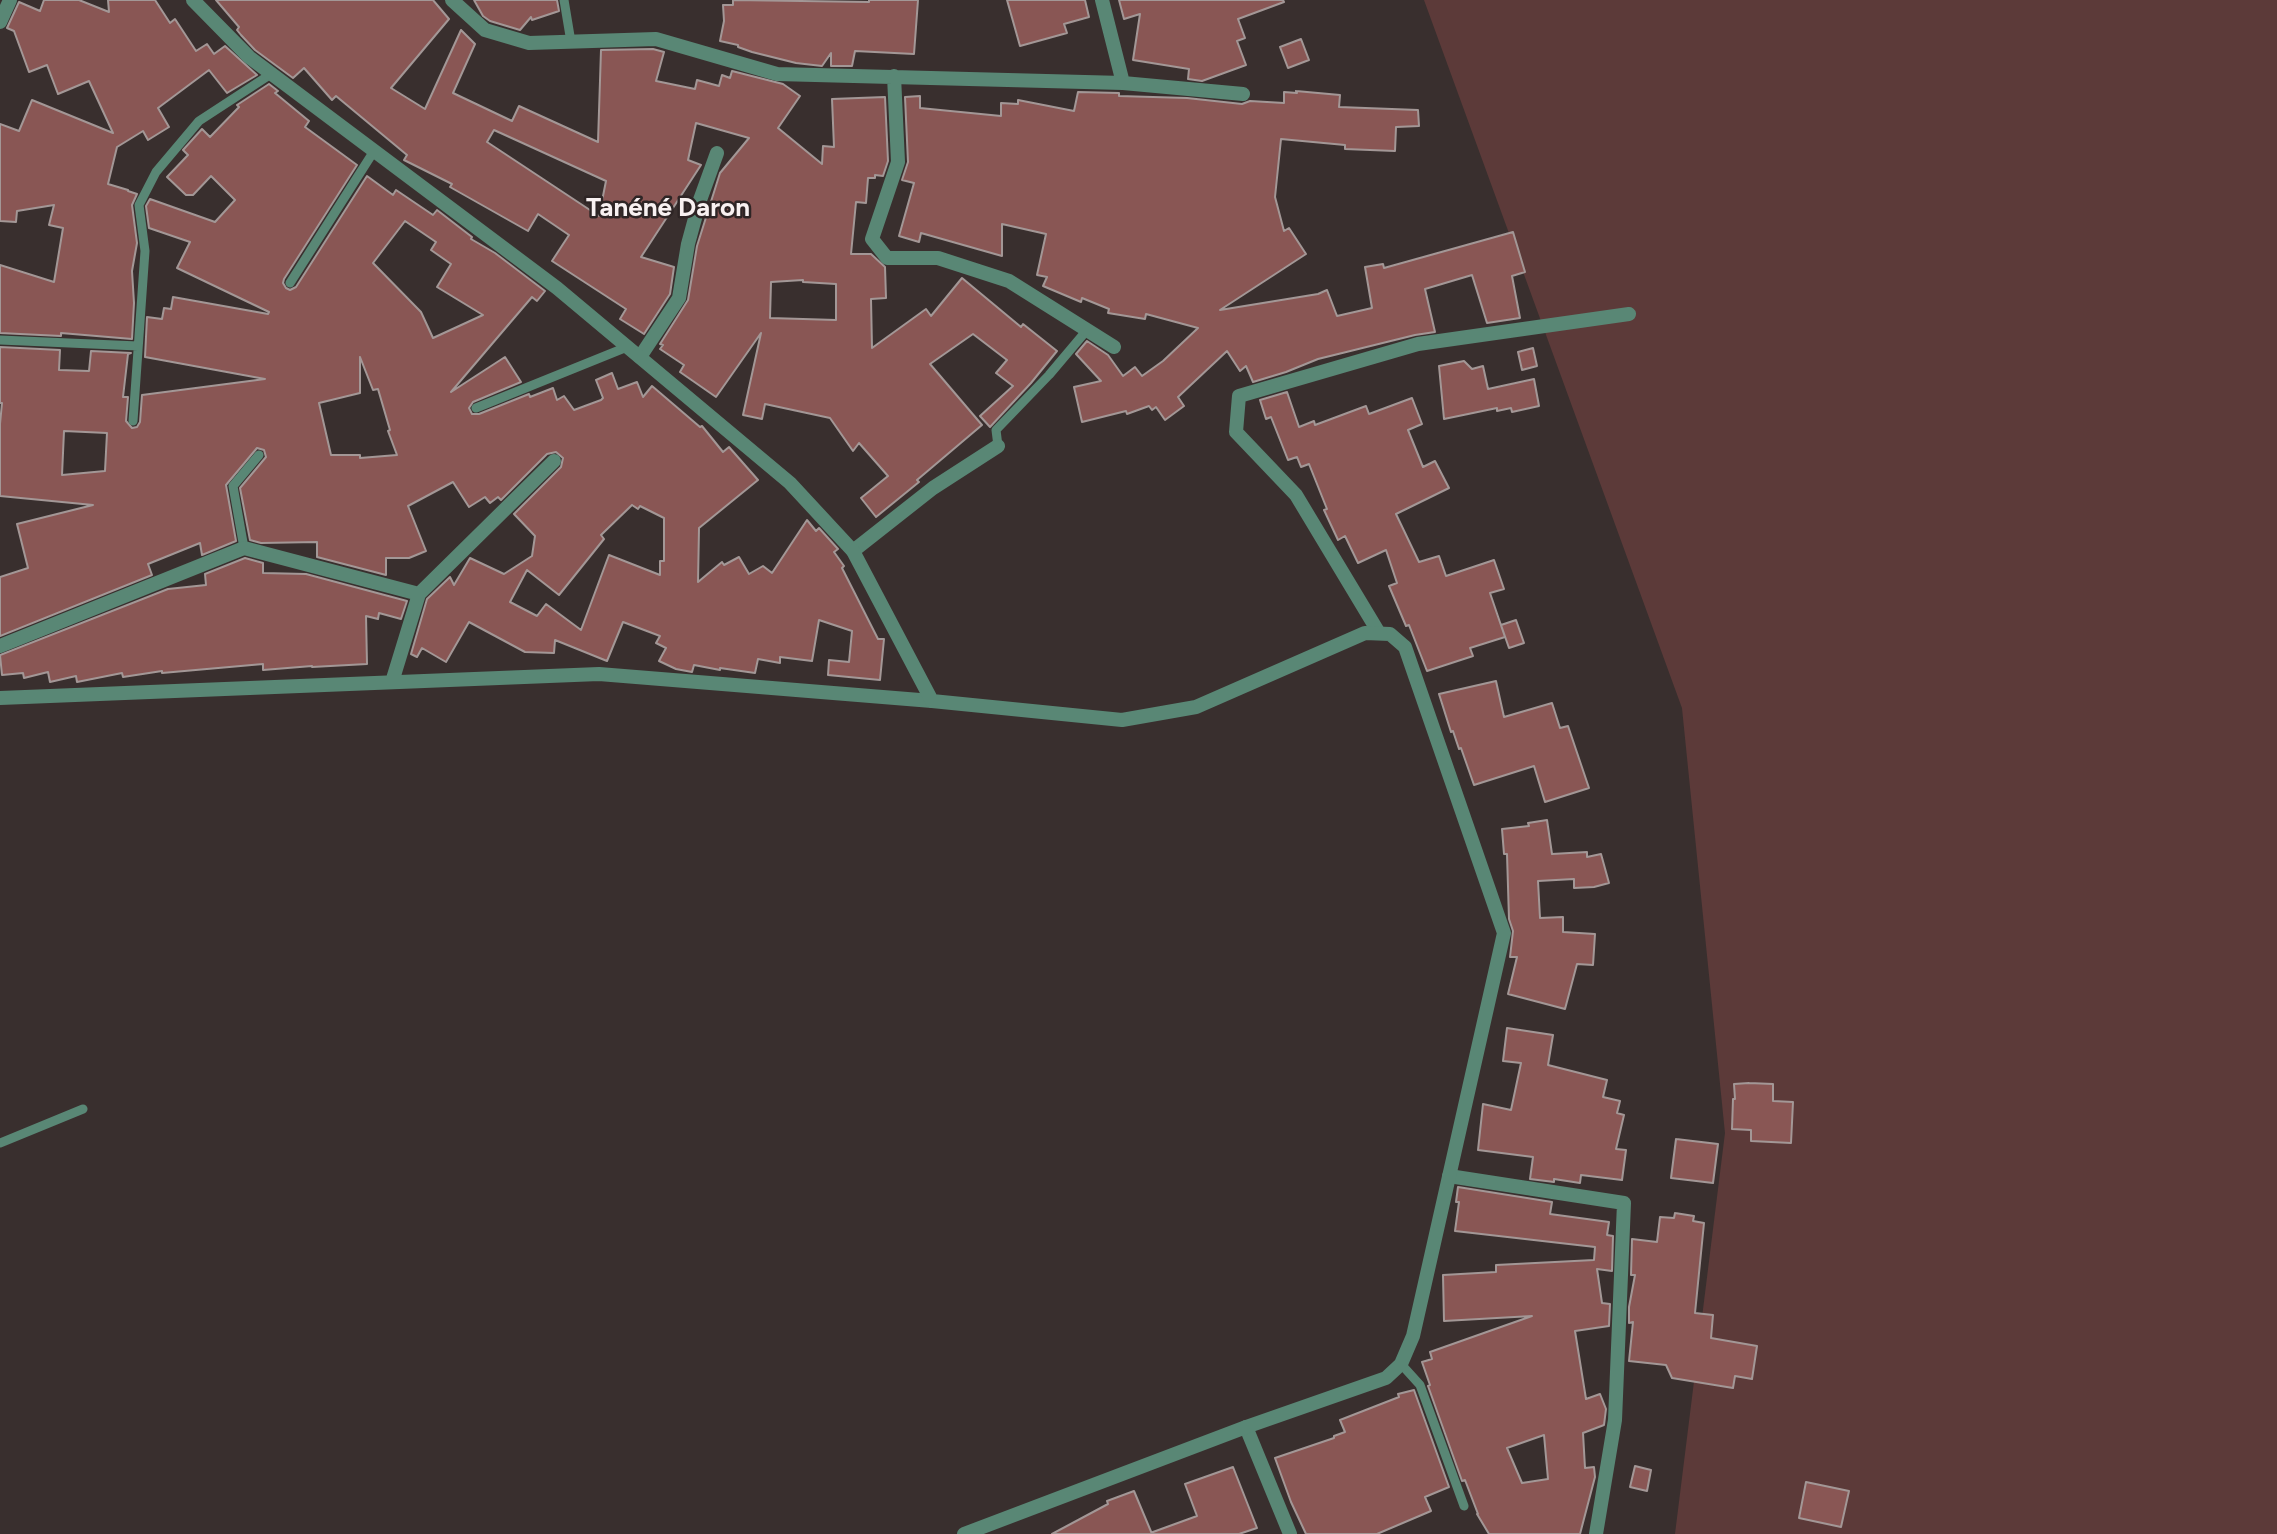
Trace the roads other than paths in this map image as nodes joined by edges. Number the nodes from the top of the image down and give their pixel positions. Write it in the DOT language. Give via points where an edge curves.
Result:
graph roads {
  1 [pos="10,0"];
  2 [pos="193,0"];
  3 [pos="452,0"];
  4 [pos="564,0"];
  5 [pos="1102,0"];
  6 [pos="0,22"];
  7 [pos="571,42"];
  8 [pos="271,74"];
  9 [pos="894,76"];
  10 [pos="1124,83"];
  11 [pos="1243,94"];
  12 [pos="374,151"];
  13 [pos="717,153"];
  14 [pos="289,283"];
  15 [pos="1629,314"];
  16 [pos="1087,330"];
  17 [pos="0,340"];
  18 [pos="138,346"];
  19 [pos="627,347"];
  20 [pos="1114,347"];
  21 [pos="640,358"];
  22 [pos="476,408"];
  23 [pos="133,421"];
  24 [pos="998,446"];
  25 [pos="259,455"];
  26 [pos="554,461"];
  27 [pos="244,548"];
  28 [pos="853,551"];
  29 [pos="419,594"];
  30 [pos="1379,633"];
  31 [pos="0,646"];
  32 [pos="392,682"];
  33 [pos="0,698"];
  34 [pos="932,701"];
  35 [pos="83,1110"];
  36 [pos="0,1143"];
  37 [pos="1449,1176"];
  38 [pos="1401,1364"];
  39 [pos="1247,1427"];
  40 [pos="1464,1506"];
  41 [pos="964,1534"];
  42 [pos="1290,1534"];
  43 [pos="1597,1534"];
  1 -- 6 [label="street"];
  2 -- 8 [label="street"];
  3 -- 7 [label="street" via="485,30 529,43"];
  4 -- 7 [label="lane"];
  5 -- 10 [label="street"];
  7 -- 9 [label="street" via="656,39 777,74"];
  8 -- 12 [label="street"];
  8 -- 18 [label="lane" via="199,121 156,172 139,205 145,251"];
  9 -- 10 [label="street"];
  9 -- 16 [label="street" via="898,162 872,239 887,258 938,258 1009,281"];
  10 -- 11 [label="street"];
  12 -- 14 [label="lane"];
  12 -- 19 [label="street" via="557,288"];
  13 -- 21 [label="street" via="691,233 679,298"];
  15 -- 30 [label="street" via="1418,344 1239,397 1236,432 1296,495"];
  16 -- 20 [label="street"];
  16 -- 24 [label="lane" via="996,430"];
  17 -- 18 [label="lane"];
  18 -- 23 [label="lane"];
  19 -- 21 [label="street"];
  19 -- 22 [label="lane"];
  21 -- 28 [label="street" via="790,483"];
  24 -- 28 [label="street" via="933,488"];
  25 -- 27 [label="lane" via="233,486"];
  26 -- 29 [label="street"];
  27 -- 29 [label="street"];
  27 -- 31 [label="street"];
  28 -- 34 [label="street"];
  29 -- 32 [label="street"];
  30 -- 34 [label="street" via="1365,633 1196,707 1122,720"];
  30 -- 37 [label="street" via="1390,634 1405,647 1504,933"];
  32 -- 33 [label="street"];
  32 -- 34 [label="street" via="599,674"];
  35 -- 36 [label="lane"];
  37 -- 38 [label="street" via="1413,1336"];
  37 -- 43 [label="street" via="1624,1203 1615,1420"];
  38 -- 39 [label="street" via="1386,1378"];
  38 -- 40 [label="lane" via="1420,1385"];
  39 -- 41 [label="street"];
  39 -- 42 [label="street"];
}
